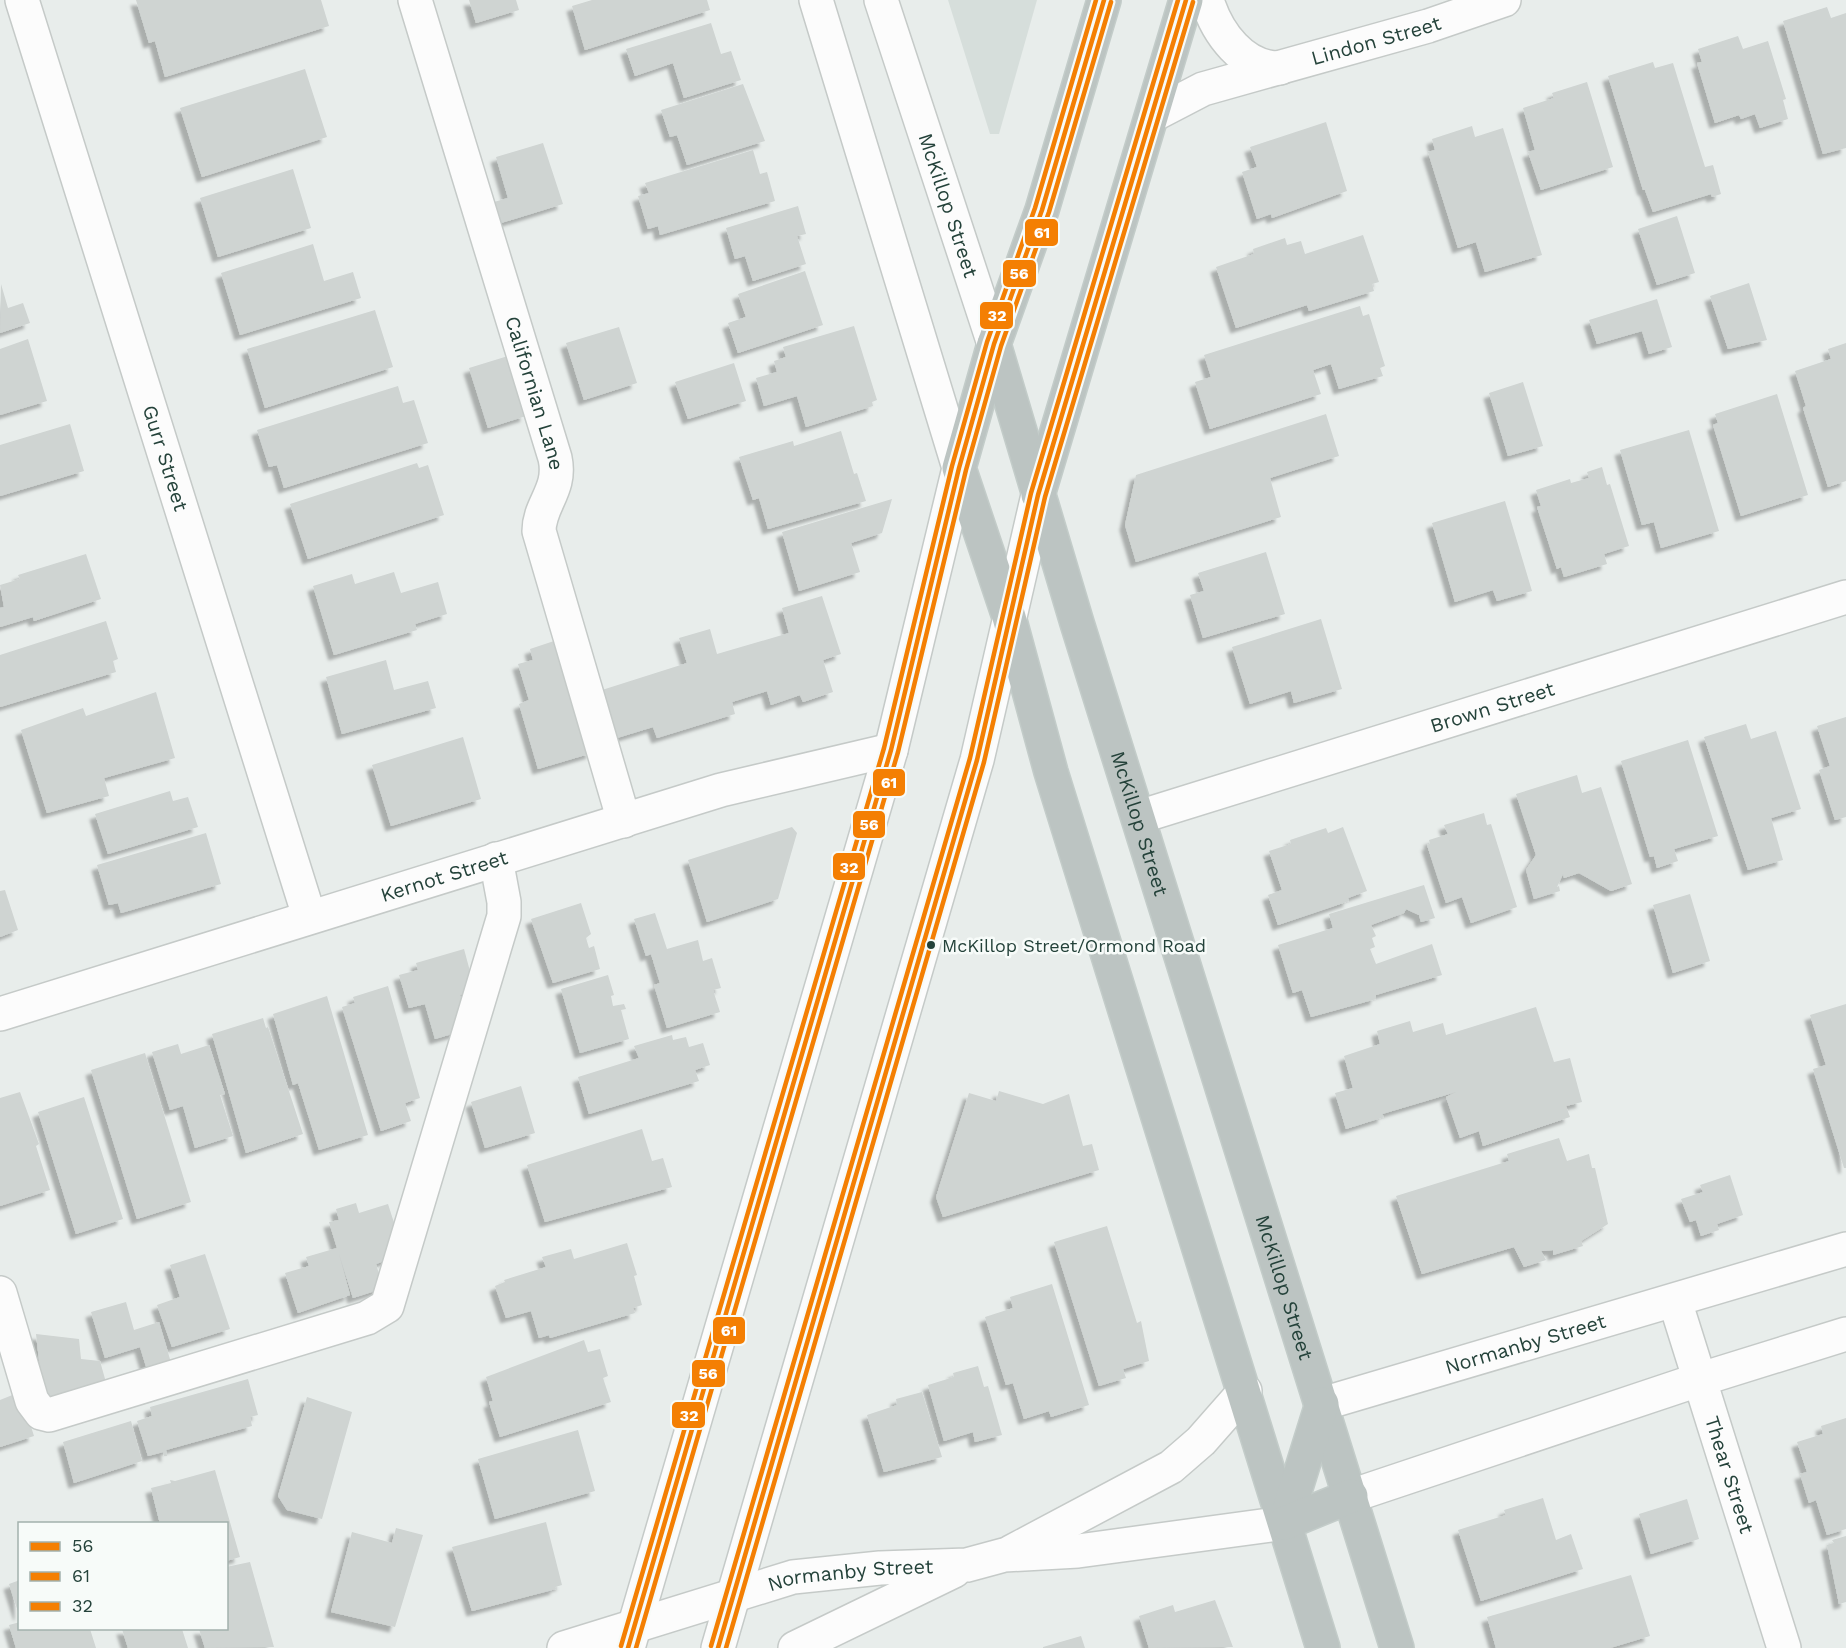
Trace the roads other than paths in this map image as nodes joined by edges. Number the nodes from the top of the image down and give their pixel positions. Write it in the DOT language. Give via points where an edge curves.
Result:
graph roads {
  1 [pos="22,0"];
  2 [pos="415,0"];
  3 [pos="816,0"];
  4 [pos="881,0"];
  5 [pos="1104,0"];
  6 [pos="1186,0"];
  7 [pos="1207,0"];
  8 [pos="1504,0"];
  9 [pos="1280,68"];
  10 [pos="1153,115"];
  11 [pos="994,344"];
  12 [pos="958,468"];
  13 [pos="1038,495"];
  14 [pos="1846,597"];
  15 [pos="1009,617"];
  16 [pos="891,750"];
  17 [pos="1139,817"];
  18 [pos="624,821"];
  19 [pos="496,859"];
  20 [pos="309,916"];
  21 [pos="0,1014"];
  22 [pos="1846,1249"];
  23 [pos="0,1293"];
  24 [pos="1675,1301"];
  25 [pos="1846,1334"];
  26 [pos="1698,1380"];
  27 [pos="1245,1391"];
  28 [pos="1322,1404"];
  29 [pos="1351,1496"];
  30 [pos="1286,1523"];
  31 [pos="1004,1555"];
  32 [pos="967,1565"];
  33 [pos="734,1593"];
  34 [pos="632,1636"];
  35 [pos="564,1648"];
  36 [pos="718,1648"];
  37 [pos="795,1648"];
  38 [pos="1323,1648"];
  39 [pos="1397,1648"];
  40 [pos="1784,1648"];
  1 -- 20 [label="street, Gurr Street"];
  2 -- 18 [label="street, Californian Lane" via="555,458 555,485 539,531"];
  3 -- 12 [label="street"];
  4 -- 11 [label="street, McKillop Street"];
  5 -- 11 [label="highway" via="1042,210"];
  6 -- 10 [label="highway"];
  7 -- 9 [label="street" via="1219,27 1240,52 1261,67"];
  8 -- 9 [label="street, Lindon Street"];
  9 -- 10 [label="street, Lindon Street" via="1193,92"];
  10 -- 13 [label="highway"];
  11 -- 12 [label="highway"];
  11 -- 13 [label="highway, McKillop Street"];
  12 -- 15 [label="highway"];
  12 -- 16 [label="street"];
  13 -- 15 [label="street"];
  13 -- 17 [label="highway, McKillop Street"];
  14 -- 17 [label="street, Brown Street"];
  15 -- 27 [label="highway" via="1051,772"];
  15 -- 33 [label="street" via="977,760"];
  16 -- 18 [label="street, Kernot Street" via="721,790"];
  16 -- 34 [label="street"];
  17 -- 28 [label="highway, McKillop Street"];
  18 -- 19 [label="street, Kernot Street"];
  19 -- 20 [label="street, Kernot Street"];
  19 -- 23 [label="street" via="504,916 387,1306 367,1318 50,1416 41,1413 32,1401"];
  20 -- 21 [label="street, Kernot Street"];
  22 -- 24 [label="street, Normanby Street"];
  24 -- 26 [label="street, Thear Street"];
  24 -- 28 [label="street, Normanby Street"];
  25 -- 26 [label="street, Normanby Street"];
  26 -- 29 [label="street, Normanby Street"];
  26 -- 40 [label="street, Thear Street"];
  27 -- 30 [label="highway"];
  27 -- 31 [label="street, Normanby Street" via="1201,1441 1171,1467"];
  28 -- 29 [label="highway, McKillop Street"];
  28 -- 30 [label="highway"];
  29 -- 30 [label="highway, Normanby Street"];
  29 -- 39 [label="highway, McKillop Street"];
  30 -- 31 [label="street, Normanby Street" via="1078,1551"];
  30 -- 38 [label="highway"];
  31 -- 32 [label="street, Normanby Street"];
  32 -- 33 [label="street, Normanby Street" via="793,1577"];
  32 -- 37 [label="street, Normanby Street"];
  33 -- 34 [label="street, Normanby Street"];
  33 -- 36 [label="street"];
  34 -- 35 [label="street, Normanby Street"];
}
